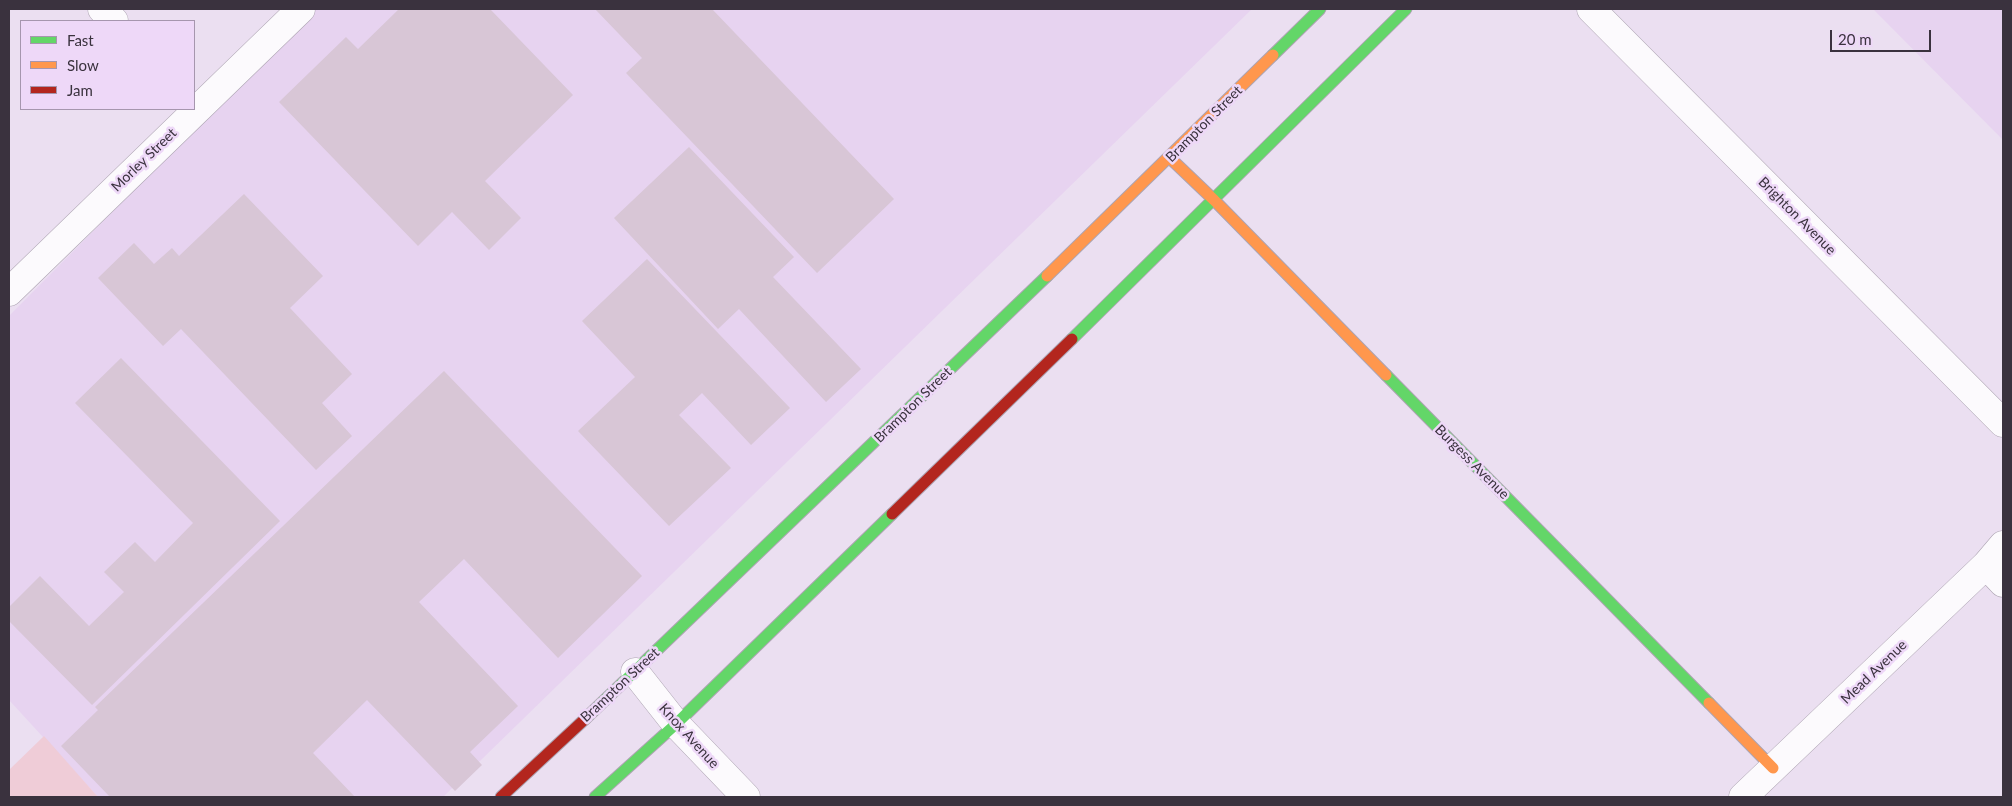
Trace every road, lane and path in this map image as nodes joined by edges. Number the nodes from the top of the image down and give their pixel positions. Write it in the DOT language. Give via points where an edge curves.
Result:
graph roads {
  1 [pos="102,9"];
  2 [pos="301,9"];
  3 [pos="1320,9"];
  4 [pos="1406,9"];
  5 [pos="1591,9"];
  6 [pos="113,20"];
  7 [pos="196,107"];
  8 [pos="193,110"];
  9 [pos="1170,158"];
  10 [pos="1214,200"];
  11 [pos="9,292"];
  12 [pos="2003,423"];
  13 [pos="2003,545"];
  14 [pos="1994,574"];
  15 [pos="635,672"];
  16 [pos="676,724"];
  17 [pos="1773,768"];
  18 [pos="501,797"];
  19 [pos="595,797"];
  20 [pos="746,797"];
  21 [pos="1743,797"];
  1 -- 6 [label="street"];
  2 -- 7 [label="street, Morley Street"];
  3 -- 9 [label="street, Brampton Street"];
  4 -- 10 [label="street"];
  5 -- 12 [label="street, Brighton Avenue"];
  8 -- 11 [label="street, Morley Street"];
  9 -- 10 [label="street, Burgess Avenue"];
  9 -- 15 [label="street, Brampton Street"];
  10 -- 16 [label="street"];
  10 -- 17 [label="street, Burgess Avenue"];
  13 -- 14 [label="street, Mead Avenue"];
  14 -- 17 [label="street, Mead Avenue"];
  15 -- 16 [label="street, Knox Avenue"];
  15 -- 18 [label="street, Brampton Street"];
  16 -- 19 [label="street"];
  16 -- 20 [label="street, Knox Avenue"];
  17 -- 21 [label="street, Mead Avenue"];
}
